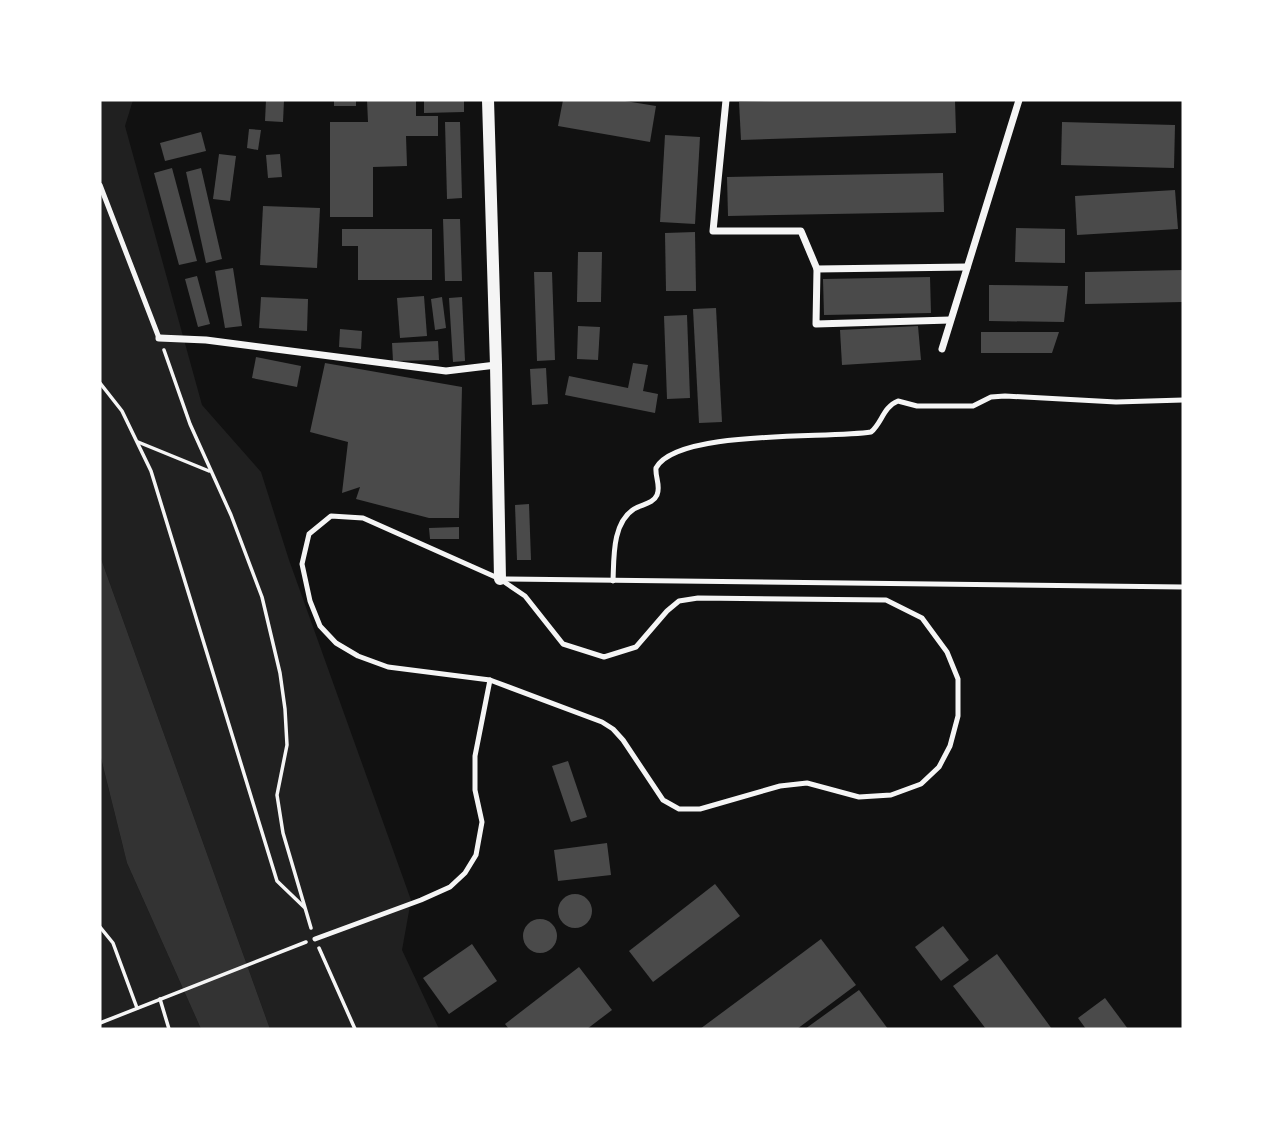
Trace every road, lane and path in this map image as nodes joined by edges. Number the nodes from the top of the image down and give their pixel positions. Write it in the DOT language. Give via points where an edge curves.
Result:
graph roads {
  1 [pos="488,100"];
  2 [pos="726,100"];
  3 [pos="1019,100"];
  4 [pos="100,185"];
  5 [pos="967,267"];
  6 [pos="817,269"];
  7 [pos="950,320"];
  8 [pos="159,338"];
  9 [pos="942,349"];
  10 [pos="496,366"];
  11 [pos="100,383"];
  12 [pos="1183,400"];
  13 [pos="137,442"];
  14 [pos="211,472"];
  15 [pos="500,579"];
  16 [pos="613,580"];
  17 [pos="1183,587"];
  18 [pos="490,680"];
  19 [pos="306,908"];
  20 [pos="100,927"];
  21 [pos="315,939"];
  22 [pos="160,999"];
  23 [pos="137,1008"];
  24 [pos="100,1023"];
  25 [pos="169,1029"];
  26 [pos="355,1029"];
  1 -- 10 [label="street"];
  2 -- 6 [label="street" via="713,231 801,231"];
  3 -- 5 [label="street"];
  4 -- 8 [label="lane"];
  5 -- 6 [label="street"];
  5 -- 7 [label="street"];
  6 -- 7 [label="street" via="816,324"];
  7 -- 9 [label="street"];
  8 -- 10 [label="street" via="446,371"];
  8 -- 14 [label="path"];
  10 -- 15 [label="street"];
  11 -- 13 [label="path" via="122,411"];
  12 -- 16 [label="lane" via="1004,396 973,406 917,406 898,401 886,409 871,432 709,442 676,452 656,468 657,495 629,512 622,524"];
  13 -- 14 [label="path"];
  13 -- 19 [label="path" via="151,471 277,881"];
  14 -- 19 [label="path" via="262,597 280,673 287,745 277,795 283,833"];
  15 -- 16 [label="lane"];
  15 -- 18 [label="lane" via="363,518 331,516 309,534 302,564 320,626 335,643 388,667"];
  15 -- 18 [label="lane" via="525,596 564,644 604,657 636,647 680,601 886,600 922,618 947,652 958,679 958,716 939,767 921,784 891,794 859,797 807,783 700,809 679,809 663,800 613,729"];
  16 -- 17 [label="lane"];
  18 -- 21 [label="lane" via="475,756 475,790 482,822 476,855 465,873 450,887 421,900"];
  19 -- 21 [label="path"];
  20 -- 23 [label="path" via="113,943"];
  21 -- 22 [label="path"];
  21 -- 26 [label="path"];
  22 -- 23 [label="path"];
  22 -- 25 [label="path"];
  23 -- 24 [label="path"];
}
